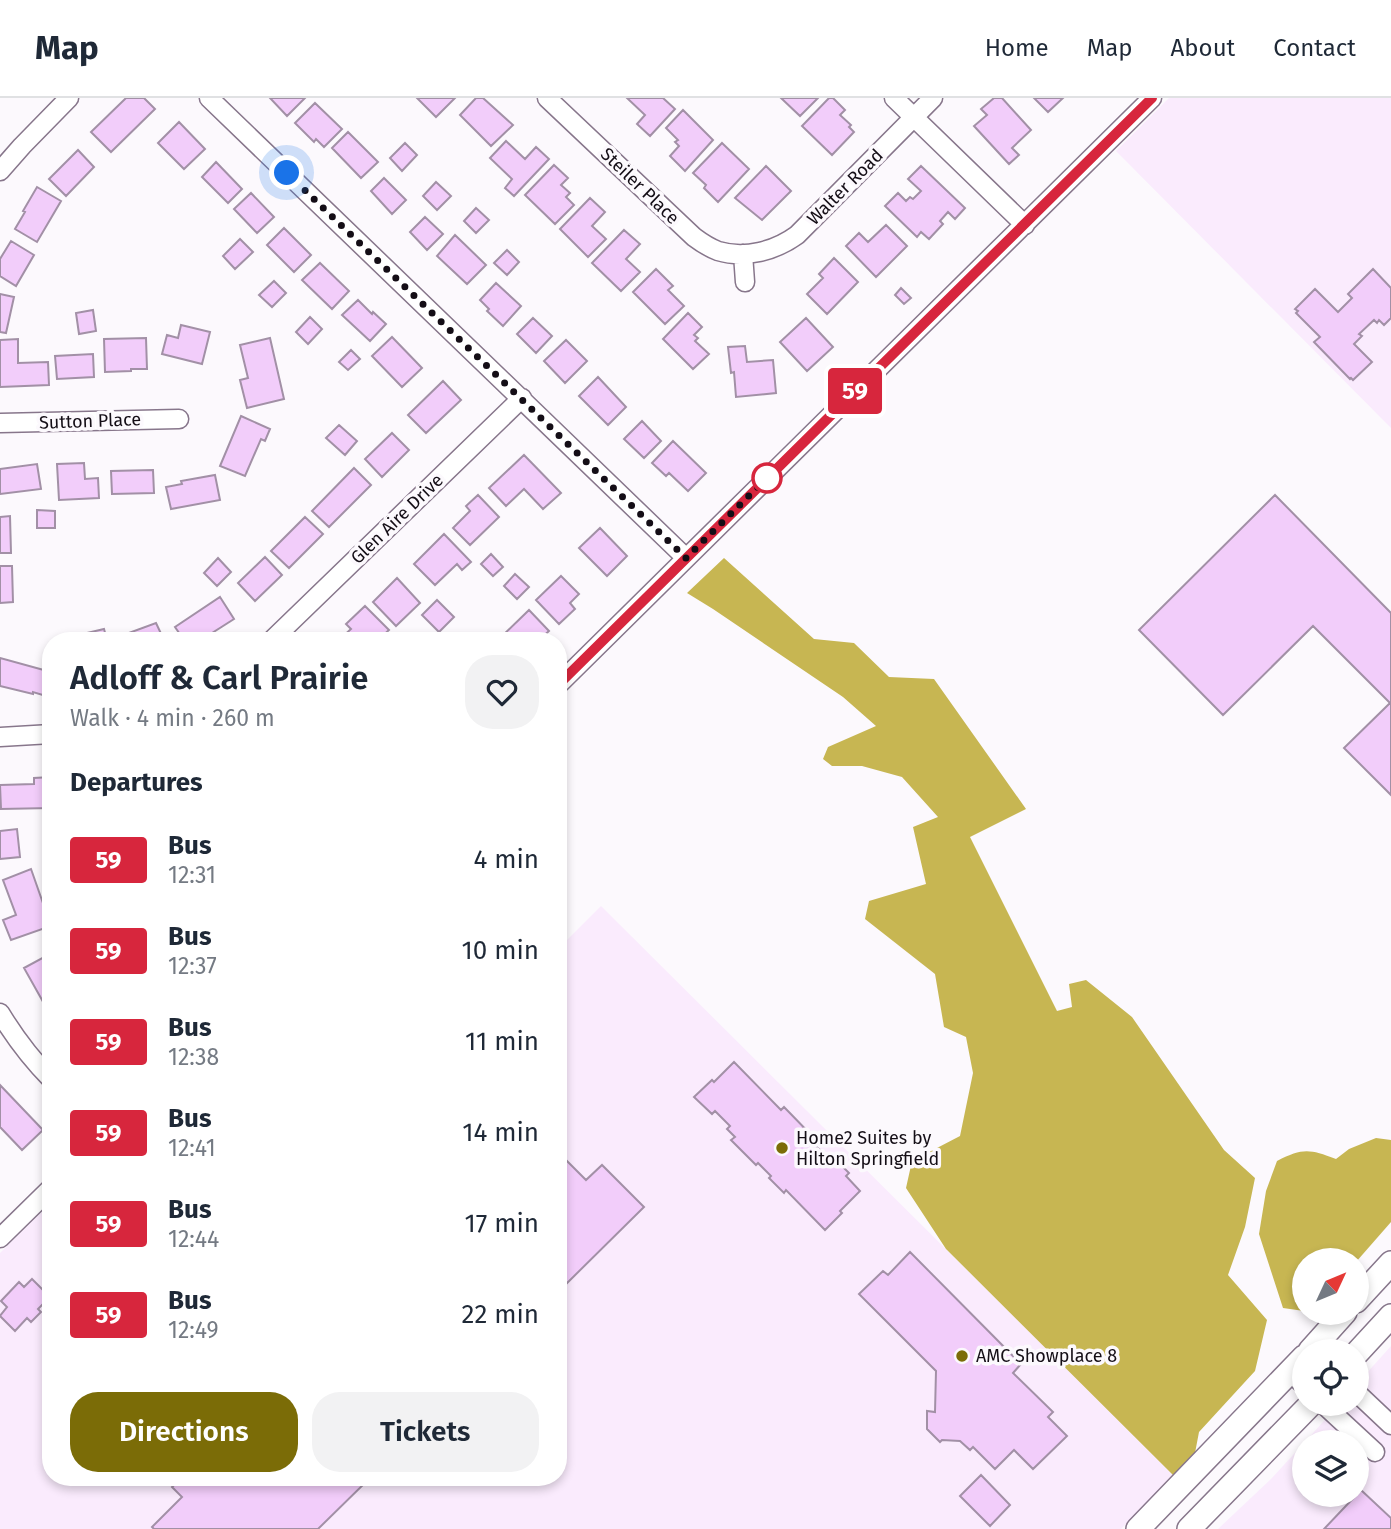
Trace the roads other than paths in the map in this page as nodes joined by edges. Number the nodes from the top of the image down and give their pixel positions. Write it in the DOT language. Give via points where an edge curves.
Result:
graph roads {
  1 [pos="69,98"];
  2 [pos="209,98"];
  3 [pos="547,98"];
  4 [pos="894,98"];
  5 [pos="933,98"];
  6 [pos="1152,98"];
  7 [pos="914,118"];
  8 [pos="0,171"];
  9 [pos="1025,225"];
  10 [pos="743,254"];
  11 [pos="745,282"];
  12 [pos="522,398"];
  13 [pos="179,418"];
  14 [pos="0,423"];
  15 [pos="686,558"];
  16 [pos="280,632"];
  17 [pos="567,676"];
  18 [pos="42,735"];
  19 [pos="0,737"];
  20 [pos="0,1013"];
  21 [pos="42,1070"];
  22 [pos="42,1197"];
  23 [pos="0,1237"];
  24 [pos="1391,1263"];
  25 [pos="1369,1287"];
  26 [pos="1391,1316"];
  27 [pos="1334,1325"];
  28 [pos="1323,1339"];
  29 [pos="1369,1340"];
  30 [pos="1292,1374"];
  31 [pos="1369,1404"];
  32 [pos="1299,1416"];
  33 [pos="1336,1416"];
  34 [pos="1391,1425"];
  35 [pos="1375,1452"];
  36 [pos="1138,1529"];
  37 [pos="1189,1529"];
  1 -- 8 [label="street"];
  2 -- 12 [label="street"];
  3 -- 10 [label="street, Steiler Place" via="694,237 719,251"];
  4 -- 7 [label="street"];
  5 -- 7 [label="street, Walter Road"];
  6 -- 9 [label="street"];
  7 -- 9 [label="street"];
  7 -- 10 [label="street, Walter Road" via="797,235 774,248"];
  9 -- 15 [label="street"];
  10 -- 11 [label="street"];
  12 -- 15 [label="street"];
  12 -- 16 [label="street, Glen Aire Drive"];
  13 -- 14 [label="street, Sutton Place"];
  15 -- 17 [label="street"];
  18 -- 19 [label="street"];
  20 -- 21 [label="street"];
  22 -- 23 [label="street"];
  24 -- 25 [label="main road"];
  26 -- 29 [label="main road"];
  27 -- 28 [label="main road"];
  30 -- 36 [label="main road"];
  31 -- 34 [label="street"];
  32 -- 37 [label="main road"];
  33 -- 35 [label="street"];
}
